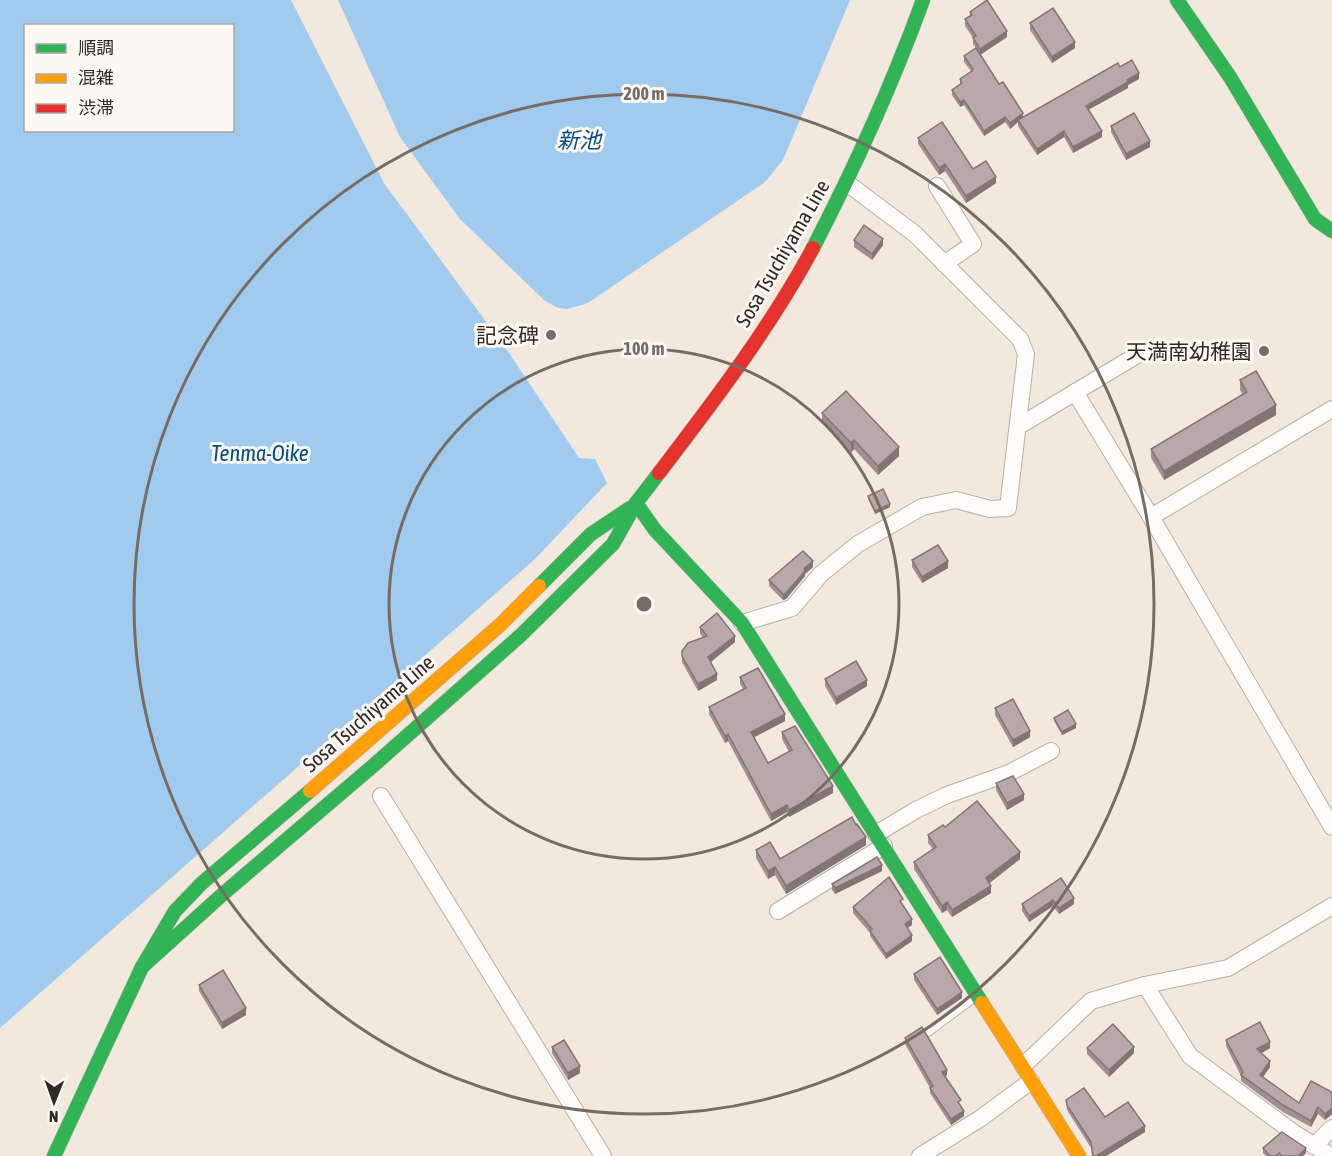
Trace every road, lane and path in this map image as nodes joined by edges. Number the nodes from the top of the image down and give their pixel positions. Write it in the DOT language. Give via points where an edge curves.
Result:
graph roads {
  1 [pos="924,0"];
  2 [pos="1177,0"];
  3 [pos="847,183"];
  4 [pos="937,186"];
  5 [pos="1332,231"];
  6 [pos="944,264"];
  7 [pos="1142,352"];
  8 [pos="1075,392"];
  9 [pos="1332,409"];
  10 [pos="1019,426"];
  11 [pos="636,503"];
  12 [pos="1151,517"];
  13 [pos="742,622"];
  14 [pos="1051,751"];
  15 [pos="381,796"];
  16 [pos="1332,827"];
  17 [pos="880,840"];
  18 [pos="1332,906"];
  19 [pos="778,911"];
  20 [pos="142,967"];
  21 [pos="1145,985"];
  22 [pos="978,995"];
  23 [pos="928,1032"];
  24 [pos="1023,1066"];
  25 [pos="1031,1081"];
  26 [pos="1332,1128"];
  27 [pos="1319,1151"];
  28 [pos="54,1156"];
  29 [pos="603,1156"];
  30 [pos="920,1156"];
  31 [pos="1078,1156"];
  1 -- 3 [label="main road, Sosa Tsuchiyama Line"];
  2 -- 5 [label="main road" via="1230,77 1315,219"];
  3 -- 6 [label="street" via="915,234"];
  3 -- 11 [label="main road, Sosa Tsuchiyama Line" via="794,283 719,395"];
  4 -- 6 [label="street" via="973,244"];
  6 -- 10 [label="street" via="1020,339 1026,354"];
  7 -- 8 [label="street"];
  8 -- 10 [label="street"];
  8 -- 12 [label="street"];
  9 -- 12 [label="street"];
  10 -- 13 [label="street" via="1008,508 990,509 956,500 922,507 858,544 821,574 792,608"];
  11 -- 13 [label="main road" via="655,530"];
  11 -- 20 [label="main road, Sosa Tsuchiyama Line" via="613,544 521,635"];
  11 -- 20 [label="main road, Sosa Tsuchiyama Line" via="591,534 500,625 202,883 175,911"];
  12 -- 16 [label="street"];
  13 -- 17 [label="main road"];
  14 -- 17 [label="street" via="1009,773 916,810"];
  15 -- 29 [label="street"];
  17 -- 19 [label="street"];
  17 -- 22 [label="main road"];
  18 -- 21 [label="street" via="1228,968"];
  20 -- 28 [label="main road, Sosa Tsuchiyama Line"];
  21 -- 24 [label="street" via="1091,1001"];
  21 -- 27 [label="street" via="1190,1056"];
  22 -- 23 [label="lane"];
  22 -- 24 [label="main road"];
  24 -- 25 [label="main road"];
  25 -- 30 [label="street"];
  25 -- 31 [label="main road"];
  26 -- 27 [label="street"];
}
